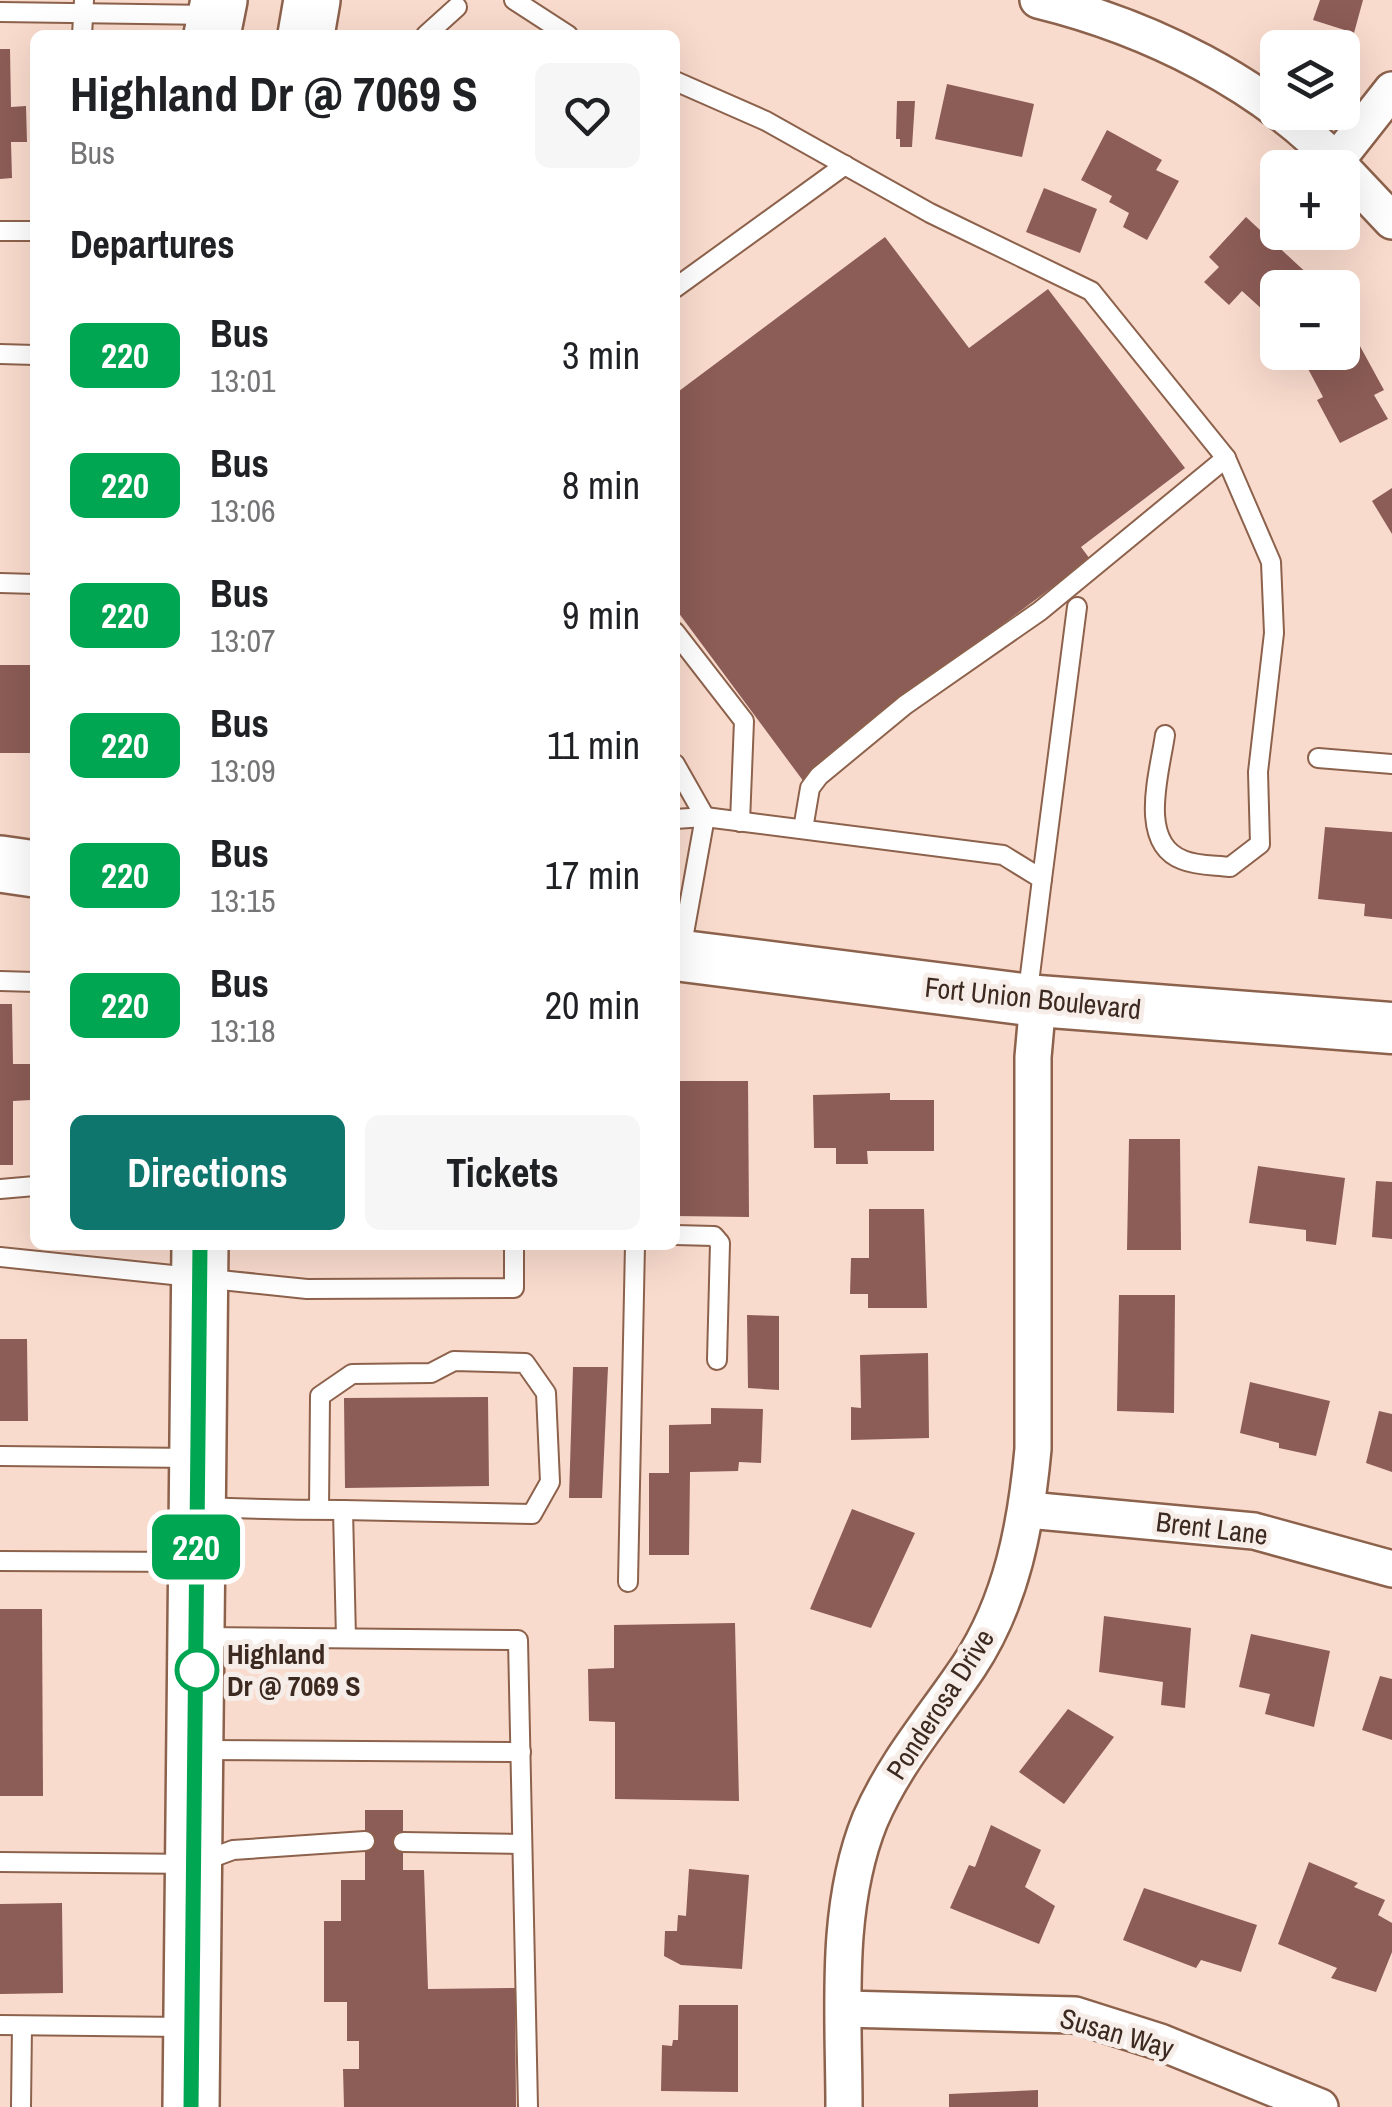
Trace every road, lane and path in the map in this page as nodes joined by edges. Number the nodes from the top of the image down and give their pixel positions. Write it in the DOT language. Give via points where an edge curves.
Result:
graph roads {
  1 [pos="312,0"];
  2 [pos="514,0"];
  3 [pos="1038,0"];
  4 [pos="84,6"];
  5 [pos="456,7"];
  6 [pos="0,12"];
  7 [pos="216,16"];
  8 [pos="307,30"];
  9 [pos="431,30"];
  10 [pos="560,30"];
  11 [pos="680,84"];
  12 [pos="1392,90"];
  13 [pos="1322,150"];
  14 [pos="1350,150"];
  15 [pos="845,165"];
  16 [pos="1360,187"];
  17 [pos="1392,221"];
  18 [pos="0,231"];
  19 [pos="30,231"];
  20 [pos="680,284"];
  21 [pos="0,354"];
  22 [pos="30,354"];
  23 [pos="1226,458"];
  24 [pos="0,583"];
  25 [pos="30,584"];
  26 [pos="1076,607"];
  27 [pos="680,638"];
  28 [pos="1164,736"];
  29 [pos="1318,758"];
  30 [pos="1392,764"];
  31 [pos="680,773"];
  32 [pos="706,817"];
  33 [pos="680,819"];
  34 [pos="740,822"];
  35 [pos="803,829"];
  36 [pos="0,864"];
  37 [pos="30,868"];
  38 [pos="1042,879"];
  39 [pos="680,946"];
  40 [pos="680,956"];
  41 [pos="0,981"];
  42 [pos="30,982"];
  43 [pos="1032,1000"];
  44 [pos="1392,1028"];
  45 [pos="30,1186"];
  46 [pos="0,1188"];
  47 [pos="680,1236"];
  48 [pos="514,1250"];
  49 [pos="635,1250"];
  50 [pos="0,1257"];
  51 [pos="200,1260"];
  52 [pos="718,1360"];
  53 [pos="0,1456"];
  54 [pos="195,1482"];
  55 [pos="319,1510"];
  56 [pos="343,1510"];
  57 [pos="1028,1510"];
  58 [pos="0,1561"];
  59 [pos="196,1562"];
  60 [pos="1392,1569"];
  61 [pos="628,1582"];
  62 [pos="197,1637"];
  63 [pos="346,1638"];
  64 [pos="196,1750"];
  65 [pos="521,1752"];
  66 [pos="366,1841"];
  67 [pos="403,1842"];
  68 [pos="522,1844"];
  69 [pos="0,1862"];
  70 [pos="194,1864"];
  71 [pos="844,2008"];
  72 [pos="0,2025"];
  73 [pos="22,2026"];
  74 [pos="192,2027"];
  75 [pos="21,2107"];
  76 [pos="190,2107"];
  77 [pos="528,2107"];
  78 [pos="844,2107"];
  79 [pos="1320,2107"];
  1 -- 8 [label="main road"];
  2 -- 10 [label="lane"];
  3 -- 13 [label="street" via="1098,15 1182,52 1263,100"];
  4 -- 6 [label="lane"];
  4 -- 7 [label="lane" via="174,18"];
  5 -- 9 [label="lane"];
  11 -- 15 [label="lane"];
  12 -- 14 [label="street"];
  15 -- 20 [label="lane"];
  15 -- 23 [label="lane" via="1090,291"];
  16 -- 17 [label="street"];
  18 -- 19 [label="lane"];
  21 -- 22 [label="lane"];
  23 -- 28 [label="lane" via="1271,562 1274,632 1258,772 1260,844 1230,868 1182,860 1164,848 1154,822"];
  23 -- 35 [label="lane" via="1040,611 904,705 819,776 810,788"];
  24 -- 25 [label="lane"];
  26 -- 38 [label="lane"];
  27 -- 34 [label="lane" via="744,721"];
  29 -- 30 [label="lane"];
  31 -- 32 [label="lane"];
  32 -- 33 [label="lane"];
  32 -- 34 [label="lane"];
  32 -- 39 [label="lane"];
  34 -- 35 [label="lane"];
  35 -- 38 [label="lane" via="1002,855"];
  36 -- 37 [label="main road"];
  38 -- 43 [label="lane"];
  40 -- 43 [label="main road, Fort Union Boulevard"];
  41 -- 42 [label="lane"];
  43 -- 44 [label="main road, Fort Union Boulevard"];
  43 -- 57 [label="street, Ponderosa Drive"];
  45 -- 46 [label="lane"];
  47 -- 52 [label="lane" via="714,1236 720,1243"];
  48 -- 51 [label="lane" via="514,1288 307,1288"];
  49 -- 61 [label="lane"];
  50 -- 51 [label="lane"];
  51 -- 54 [label="main road"];
  53 -- 54 [label="lane"];
  54 -- 55 [label="lane"];
  54 -- 59 [label="main road"];
  55 -- 56 [label="lane"];
  55 -- 56 [label="lane" via="320,1396 352,1374 431,1373 454,1361 525,1363 546,1394 550,1482 532,1514"];
  56 -- 63 [label="lane"];
  57 -- 60 [label="street, Brent Lane" via="1254,1531"];
  57 -- 71 [label="street, Ponderosa Drive" via="995,1618 896,1768 870,1821 851,1880"];
  58 -- 59 [label="lane"];
  59 -- 62 [label="main road"];
  62 -- 63 [label="lane"];
  62 -- 64 [label="main road"];
  63 -- 65 [label="lane" via="518,1640"];
  64 -- 65 [label="lane"];
  64 -- 70 [label="main road"];
  65 -- 68 [label="lane"];
  66 -- 70 [label="lane" via="233,1850"];
  67 -- 68 [label="lane"];
  68 -- 77 [label="lane"];
  69 -- 70 [label="lane"];
  70 -- 74 [label="main road"];
  71 -- 78 [label="street, Ponderosa Drive"];
  71 -- 79 [label="street, Susan Way" via="1074,2015"];
  72 -- 73 [label="lane"];
  73 -- 74 [label="lane"];
  73 -- 75 [label="lane"];
  74 -- 76 [label="main road"];
}
